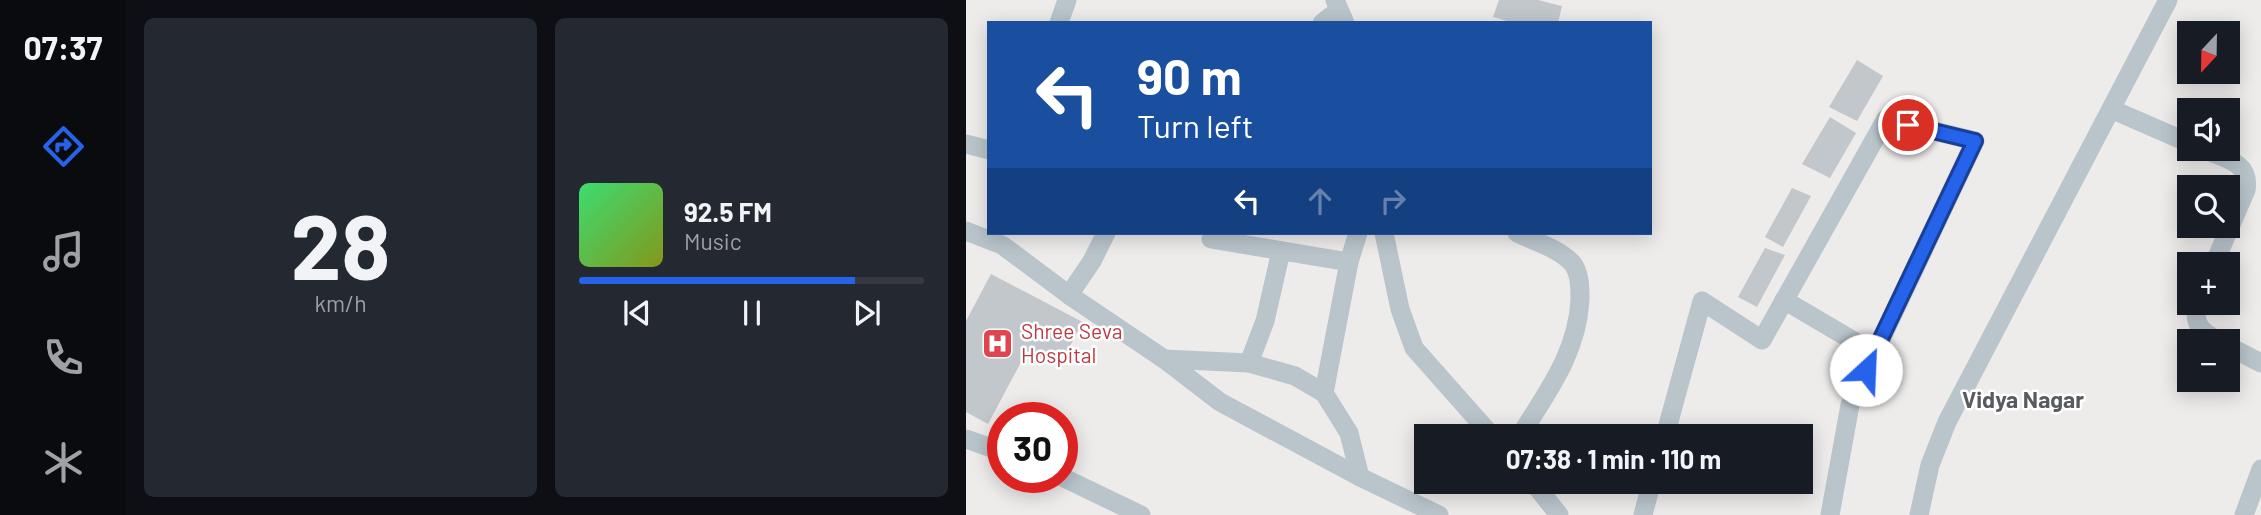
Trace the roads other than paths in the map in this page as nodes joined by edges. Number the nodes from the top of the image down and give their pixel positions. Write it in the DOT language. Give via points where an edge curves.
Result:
graph roads {
  1 [pos="1067,0"];
  2 [pos="2168,0"];
  3 [pos="1340,11"];
  4 [pos="1060,21"];
  5 [pos="1325,21"];
  6 [pos="2111,108"];
  7 [pos="2177,138"];
  8 [pos="966,144"];
  9 [pos="987,149"];
  10 [pos="2232,161"];
  11 [pos="966,231"];
  12 [pos="1105,235"];
  13 [pos="1357,235"];
  14 [pos="1384,235"];
  15 [pos="1521,235"];
  16 [pos="1211,239"];
  17 [pos="1280,251"];
  18 [pos="2219,252"];
  19 [pos="1349,262"];
  20 [pos="1069,295"];
  21 [pos="1784,300"];
  22 [pos="2240,352"];
  23 [pos="1874,353"];
  24 [pos="1164,359"];
  25 [pos="1249,363"];
  26 [pos="2261,363"];
  27 [pos="1324,393"];
  28 [pos="1481,424"];
  29 [pos="1527,424"];
  30 [pos="1668,424"];
  31 [pos="966,439"];
  32 [pos="987,446"];
  33 [pos="2261,469"];
  34 [pos="1360,477"];
  35 [pos="1078,485"];
  36 [pos="1542,494"];
  37 [pos="1649,494"];
  38 [pos="1141,515"];
  39 [pos="1439,515"];
  40 [pos="1559,515"];
  41 [pos="1643,515"];
  42 [pos="1830,515"];
  43 [pos="1919,515"];
  44 [pos="2244,515"];
  1 -- 4 [label="street"];
  2 -- 6 [label="street"];
  3 -- 5 [label="street"];
  6 -- 7 [label="street"];
  6 -- 43 [label="street" via="1947,422 1930,465"];
  8 -- 9 [label="street"];
  10 -- 18 [label="street" via="2248,179"];
  11 -- 20 [label="street" via="1002,245"];
  12 -- 20 [label="street"];
  13 -- 19 [label="street"];
  14 -- 28 [label="street" via="1400,309 1414,348"];
  15 -- 29 [label="street" via="1574,265 1580,285 1574,341"];
  16 -- 17 [label="street"];
  17 -- 19 [label="street"];
  17 -- 25 [label="street" via="1265,321"];
  19 -- 27 [label="street"];
  20 -- 24 [label="street"];
  21 -- 23 [label="street"];
  21 -- 23 [label="street" via="1886,119 1975,141"];
  21 -- 30 [label="street" via="1762,340 1702,302"];
  22 -- 26 [label="street"];
  23 -- 42 [label="street" via="1850,405"];
  24 -- 25 [label="street"];
  24 -- 34 [label="street" via="1220,402"];
  25 -- 27 [label="street" via="1295,376"];
  27 -- 34 [label="street" via="1349,433"];
  31 -- 32 [label="street"];
  33 -- 44 [label="street"];
  34 -- 39 [label="street"];
  35 -- 38 [label="street"];
  36 -- 40 [label="street"];
  37 -- 41 [label="street"];
}
